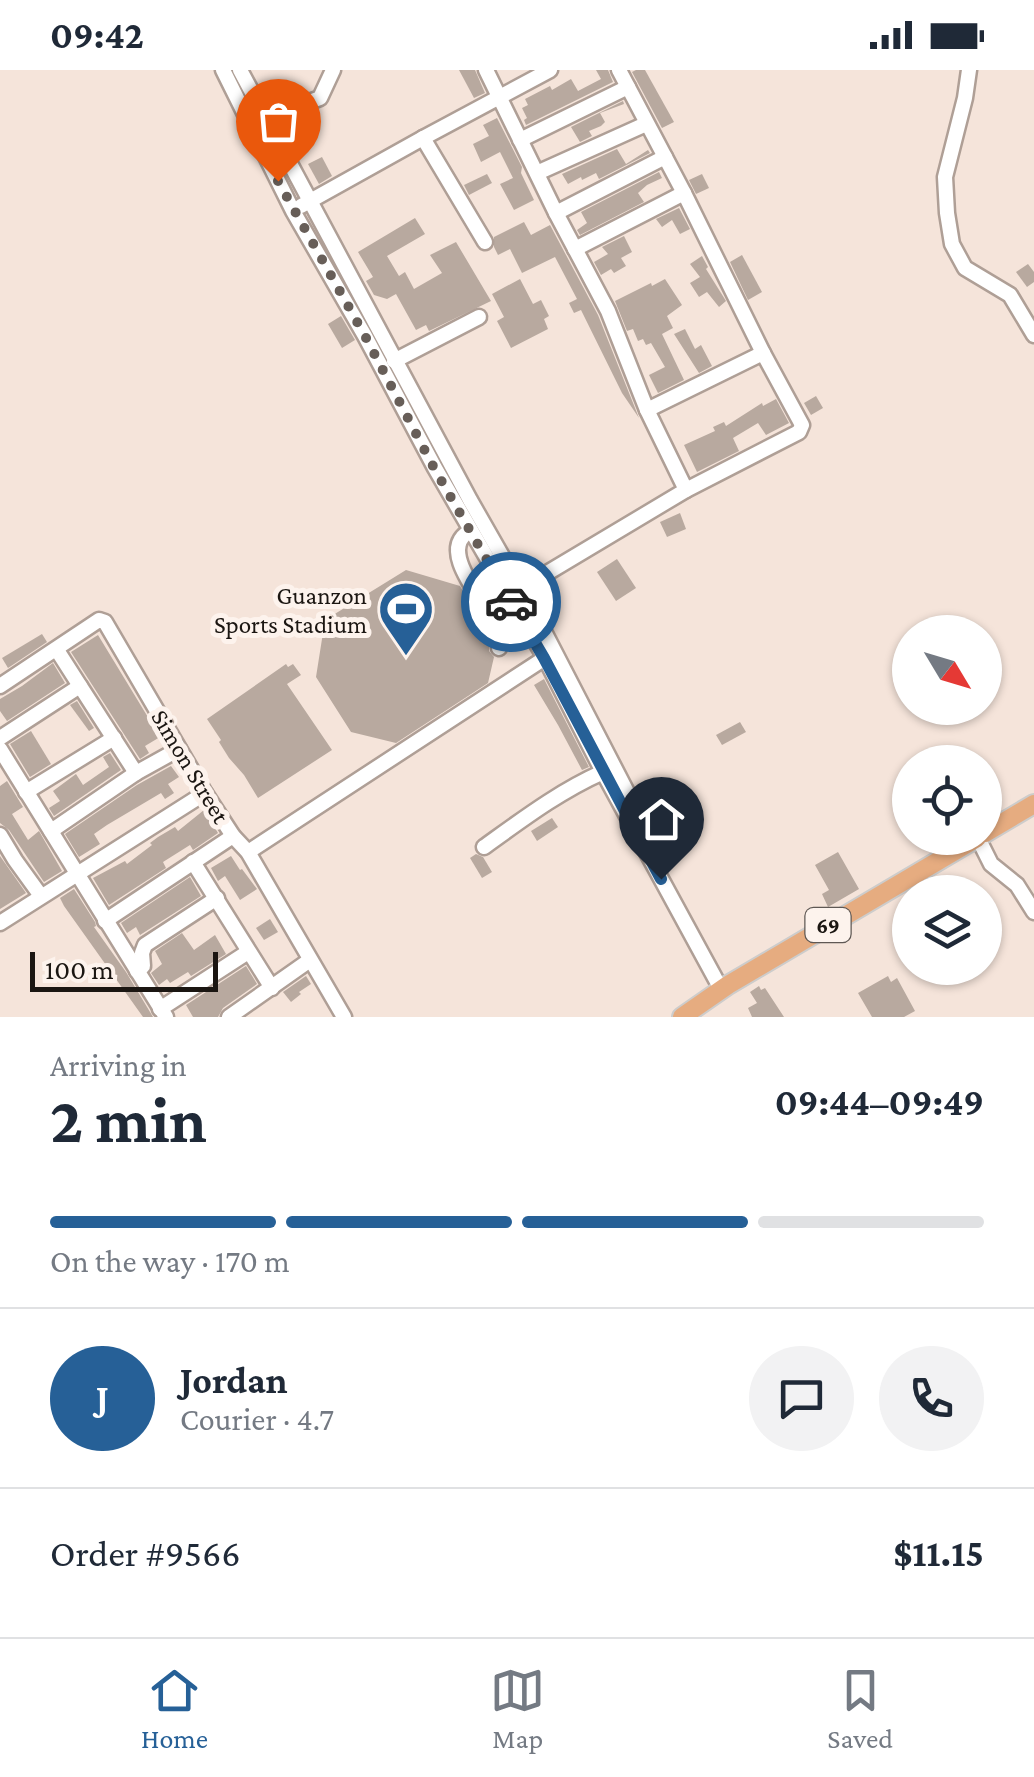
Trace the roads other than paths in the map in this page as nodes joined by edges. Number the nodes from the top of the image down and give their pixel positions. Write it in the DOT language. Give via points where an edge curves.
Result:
graph roads {
  1 [pos="224,70"];
  2 [pos="334,70"];
  3 [pos="486,70"];
  4 [pos="550,70"];
  5 [pos="618,70"];
  6 [pos="969,70"];
  7 [pos="240,82"];
  8 [pos="628,87"];
  9 [pos="499,96"];
  10 [pos="264,120"];
  11 [pos="646,124"];
  12 [pos="423,138"];
  13 [pos="520,140"];
  14 [pos="664,157"];
  15 [pos="537,174"];
  16 [pos="684,193"];
  17 [pos="309,202"];
  18 [pos="293,210"];
  19 [pos="556,212"];
  20 [pos="485,242"];
  21 [pos="576,249"];
  22 [pos="479,317"];
  23 [pos="1034,335"];
  24 [pos="763,353"];
  25 [pos="394,360"];
  26 [pos="646,410"];
  27 [pos="686,490"];
  28 [pos="470,531"];
  29 [pos="522,588"];
  30 [pos="508,598"];
  31 [pos="500,648"];
  32 [pos="57,650"];
  33 [pos="544,658"];
  34 [pos="0,686"];
  35 [pos="80,686"];
  36 [pos="0,738"];
  37 [pos="114,738"];
  38 [pos="179,748"];
  39 [pos="0,749"];
  40 [pos="604,772"];
  41 [pos="136,773"];
  42 [pos="617,784"];
  43 [pos="26,792"];
  44 [pos="206,793"];
  45 [pos="1034,804"];
  46 [pos="1002,823"];
  47 [pos="51,831"];
  48 [pos="0,834"];
  49 [pos="233,836"];
  50 [pos="484,847"];
  51 [pos="248,852"];
  52 [pos="949,855"];
  53 [pos="986,855"];
  54 [pos="15,860"];
  55 [pos="193,862"];
  56 [pos="0,870"];
  57 [pos="78,876"];
  58 [pos="41,896"];
  59 [pos="217,898"];
  60 [pos="1034,912"];
  61 [pos="105,922"];
  62 [pos="0,923"];
  63 [pos="248,952"];
  64 [pos="310,960"];
  65 [pos="137,970"];
  66 [pos="725,987"];
  67 [pos="272,988"];
  68 [pos="163,1013"];
  69 [pos="230,1017"];
  70 [pos="344,1017"];
  71 [pos="682,1017"];
  1 -- 7 [label="street"];
  2 -- 10 [label="street" via="320,98"];
  3 -- 9 [label="street"];
  4 -- 9 [label="street"];
  5 -- 8 [label="street"];
  6 -- 23 [label="street" via="945,177 952,244 965,268 1010,295"];
  7 -- 10 [label="street"];
  7 -- 18 [label="street"];
  8 -- 11 [label="street"];
  8 -- 13 [label="street"];
  9 -- 12 [label="street"];
  9 -- 13 [label="street"];
  10 -- 17 [label="street"];
  11 -- 14 [label="street"];
  11 -- 15 [label="street"];
  12 -- 17 [label="street"];
  12 -- 20 [label="street"];
  13 -- 15 [label="street"];
  14 -- 16 [label="street"];
  14 -- 19 [label="street"];
  15 -- 19 [label="street"];
  16 -- 21 [label="street"];
  16 -- 24 [label="street"];
  17 -- 18 [label="street"];
  17 -- 25 [label="street"];
  18 -- 28 [label="street"];
  19 -- 21 [label="street"];
  21 -- 26 [label="street"];
  22 -- 25 [label="street"];
  24 -- 26 [label="street"];
  24 -- 27 [label="street" via="800,418 799,432"];
  25 -- 29 [label="street"];
  26 -- 27 [label="street"];
  27 -- 29 [label="street"];
  28 -- 30 [label="street"];
  28 -- 31 [label="street" via="456,552 500,634"];
  29 -- 30 [label="street"];
  29 -- 42 [label="street"];
  30 -- 33 [label="street"];
  32 -- 34 [label="street, Simon Street"];
  32 -- 35 [label="street"];
  32 -- 38 [label="street, Simon Street" via="105,622"];
  33 -- 40 [label="street"];
  33 -- 51 [label="street"];
  35 -- 36 [label="street"];
  35 -- 37 [label="street"];
  37 -- 41 [label="street"];
  37 -- 43 [label="street"];
  38 -- 41 [label="street"];
  38 -- 44 [label="street, Simon Street"];
  39 -- 43 [label="street"];
  40 -- 42 [label="street"];
  40 -- 50 [label="street"];
  41 -- 47 [label="street"];
  42 -- 66 [label="street"];
  43 -- 47 [label="street"];
  44 -- 49 [label="street, Simon Street"];
  44 -- 57 [label="street"];
  45 -- 46 [label="main road"];
  47 -- 57 [label="street"];
  48 -- 54 [label="street"];
  49 -- 51 [label="street, Simon Street"];
  49 -- 55 [label="street"];
  51 -- 64 [label="street, Simon Street"];
  52 -- 66 [label="main road, 69"];
  53 -- 60 [label="street"];
  54 -- 56 [label="street"];
  54 -- 58 [label="street"];
  55 -- 59 [label="street"];
  55 -- 61 [label="street"];
  57 -- 58 [label="street"];
  57 -- 61 [label="street"];
  58 -- 62 [label="street"];
  59 -- 63 [label="street"];
  59 -- 65 [label="street" via="145,945"];
  61 -- 65 [label="street"];
  63 -- 67 [label="street"];
  63 -- 68 [label="street"];
  64 -- 67 [label="street"];
  64 -- 70 [label="street, Simon Street"];
  65 -- 68 [label="street"];
  66 -- 71 [label="main road, 69"];
  67 -- 69 [label="street"];
}
